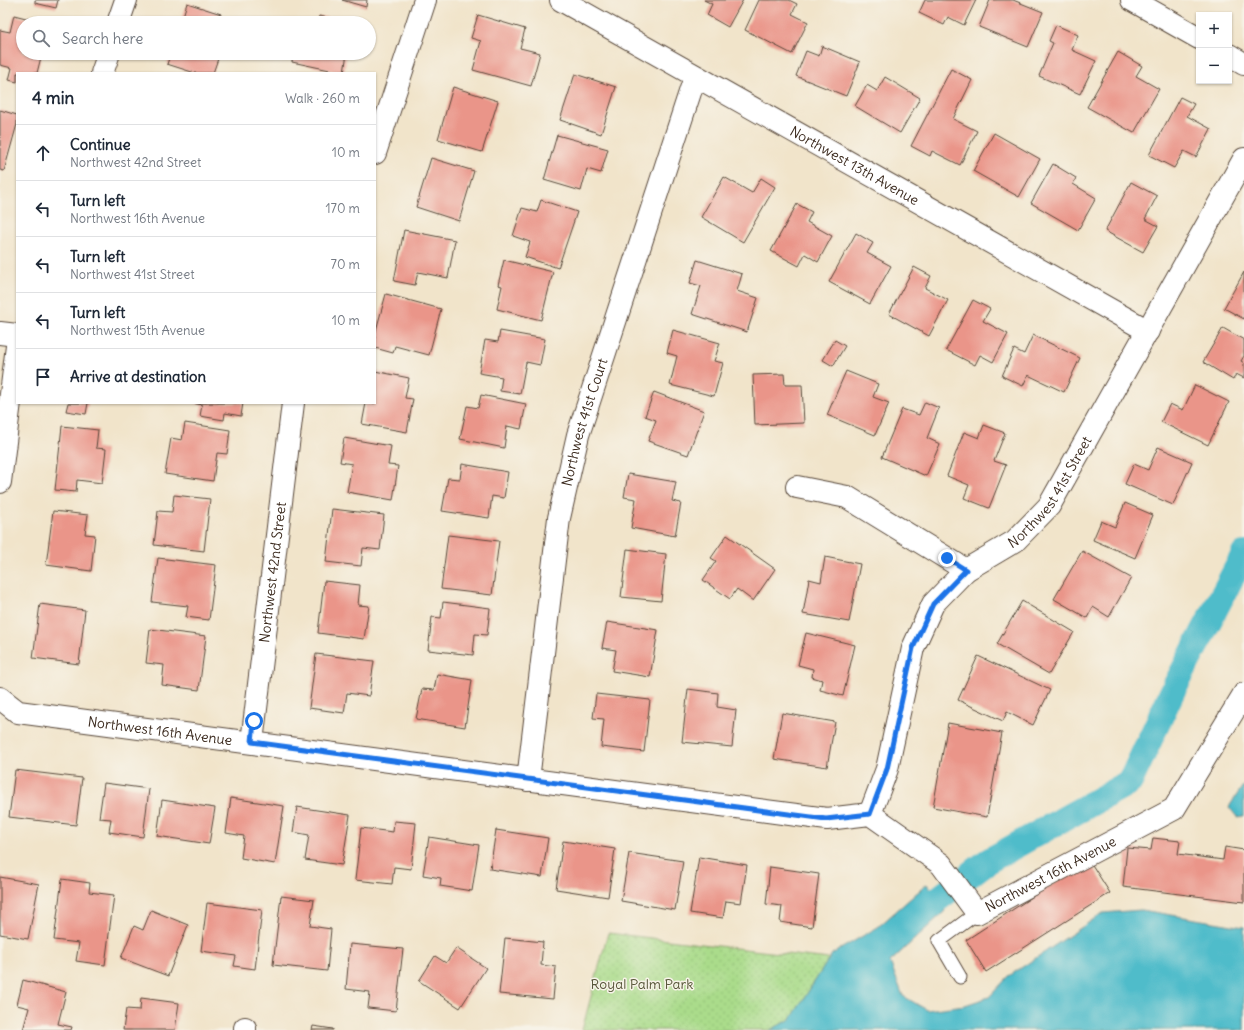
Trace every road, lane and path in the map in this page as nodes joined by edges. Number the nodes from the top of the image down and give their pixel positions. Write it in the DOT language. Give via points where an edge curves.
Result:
graph roads {
  1 [pos="126,0"];
  2 [pos="425,0"];
  3 [pos="561,0"];
  4 [pos="1132,0"];
  5 [pos="120,16"];
  6 [pos="1196,36"];
  7 [pos="1232,57"];
  8 [pos="107,60"];
  9 [pos="1244,64"];
  10 [pos="102,72"];
  11 [pos="695,77"];
  12 [pos="376,150"];
  13 [pos="1244,159"];
  14 [pos="1148,332"];
  15 [pos="0,333"];
  16 [pos="16,335"];
  17 [pos="16,354"];
  18 [pos="293,404"];
  19 [pos="0,482"];
  20 [pos="797,487"];
  21 [pos="966,570"];
  22 [pos="1244,694"];
  23 [pos="0,698"];
  24 [pos="252,742"];
  25 [pos="528,780"];
  26 [pos="870,814"];
  27 [pos="977,913"];
  28 [pos="960,977"];
  1 -- 5 [label="street"];
  2 -- 12 [label="street"];
  3 -- 11 [label="street, Northwest 13th Avenue"];
  4 -- 6 [label="street"];
  7 -- 9 [label="street"];
  8 -- 10 [label="street"];
  11 -- 14 [label="street, Northwest 13th Avenue"];
  11 -- 25 [label="street, Northwest 41st Court" via="578,435 559,518"];
  13 -- 14 [label="street, Northwest 41st Street"];
  14 -- 21 [label="street, Northwest 41st Street" via="1049,506 1015,541"];
  15 -- 16 [label="street"];
  17 -- 19 [label="street"];
  18 -- 24 [label="street, Northwest 42nd Street"];
  20 -- 21 [label="street" via="847,497"];
  21 -- 26 [label="street, Northwest 41st Street" via="933,604 913,648 887,769"];
  22 -- 27 [label="street, Northwest 16th Avenue" via="1174,809"];
  23 -- 24 [label="street, Northwest 16th Avenue" via="18,712"];
  24 -- 25 [label="street, Northwest 16th Avenue"];
  25 -- 26 [label="street, Northwest 16th Avenue" via="826,819"];
  26 -- 27 [label="street, Northwest 16th Avenue" via="941,864"];
  27 -- 28 [label="lane" via="939,941"];
}
